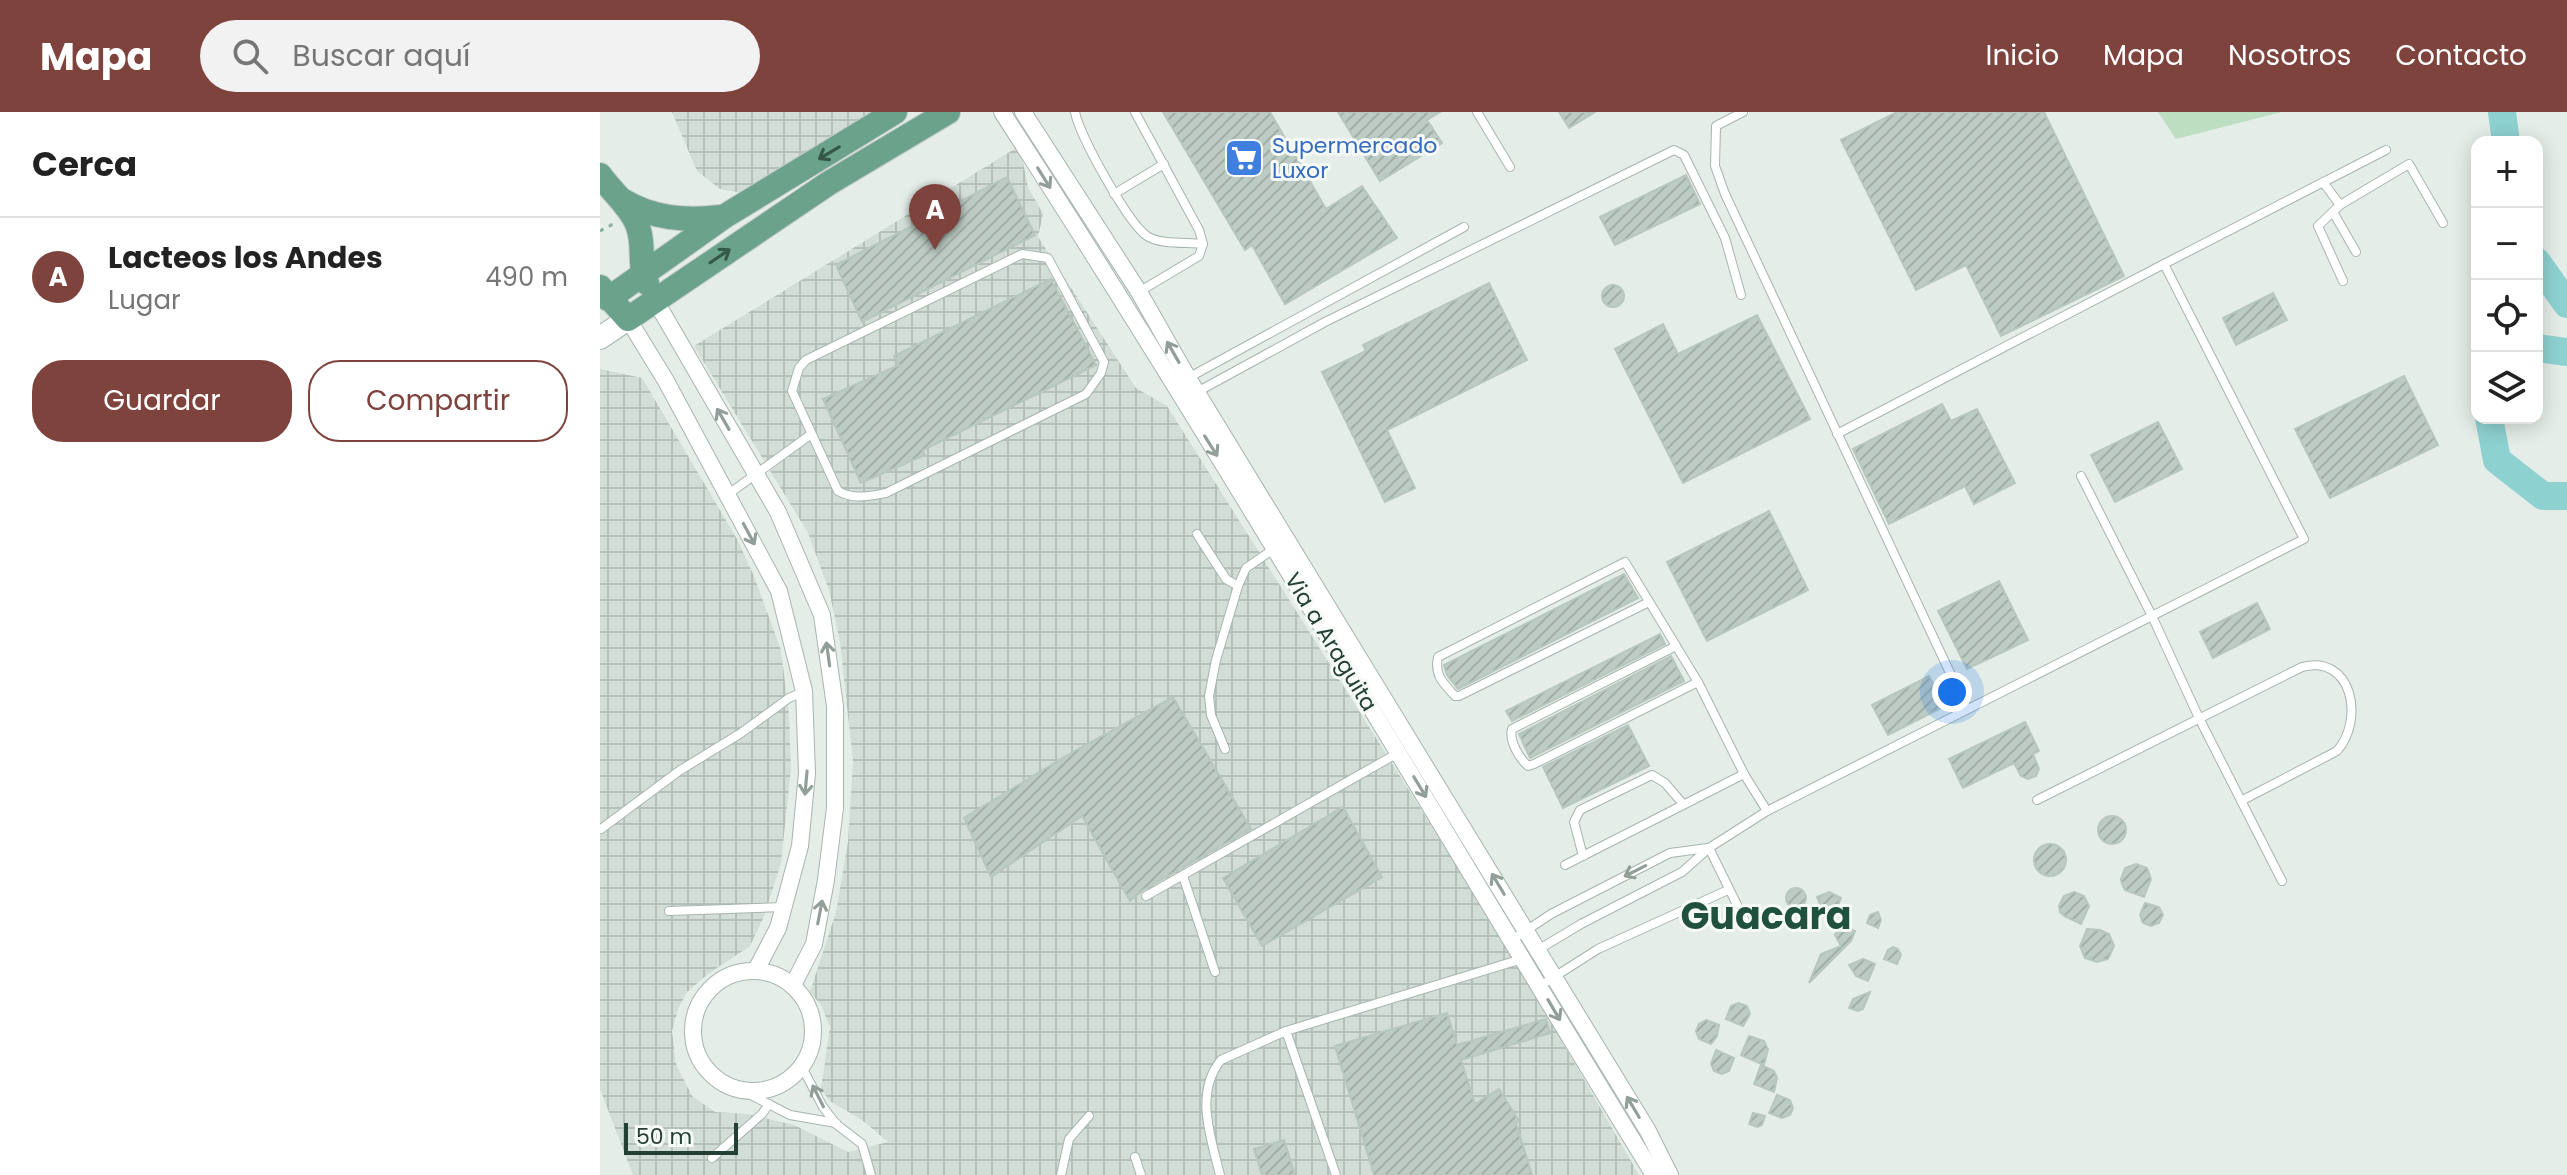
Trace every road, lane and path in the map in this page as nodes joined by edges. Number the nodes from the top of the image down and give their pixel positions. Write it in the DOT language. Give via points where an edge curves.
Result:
graph roads {
  1 [pos="895,112"];
  2 [pos="948,112"];
  3 [pos="1002,112"];
  4 [pos="1023,112"];
  5 [pos="1075,112"];
  6 [pos="1135,112"];
  7 [pos="1477,112"];
  8 [pos="1743,112"];
  9 [pos="2386,150"];
  10 [pos="1164,164"];
  11 [pos="1510,167"];
  12 [pos="2323,182"];
  13 [pos="606,185"];
  14 [pos="1114,194"];
  15 [pos="2337,208"];
  16 [pos="725,216"];
  17 [pos="2443,223"];
  18 [pos="1464,227"];
  19 [pos="1203,244"];
  20 [pos="2356,252"];
  21 [pos="2164,264"];
  22 [pos="641,273"];
  23 [pos="2343,281"];
  24 [pos="1139,292"];
  25 [pos="1741,295"];
  26 [pos="603,297"];
  27 [pos="655,300"];
  28 [pos="1121,301"];
  29 [pos="628,319"];
  30 [pos="600,338"];
  31 [pos="1186,385"];
  32 [pos="1837,434"];
  33 [pos="810,435"];
  34 [pos="756,475"];
  35 [pos="2081,476"];
  36 [pos="727,495"];
  37 [pos="1197,534"];
  38 [pos="1282,545"];
  39 [pos="1238,586"];
  40 [pos="1649,602"];
  41 [pos="2152,616"];
  42 [pos="1676,646"];
  43 [pos="1698,682"];
  44 [pos="804,691"];
  45 [pos="1967,709"];
  46 [pos="2199,718"];
  47 [pos="1405,748"];
  48 [pos="1225,749"];
  49 [pos="1744,774"];
  50 [pos="2037,800"];
  51 [pos="2241,801"];
  52 [pos="1683,804"];
  53 [pos="1767,811"];
  54 [pos="601,829"];
  55 [pos="1709,848"];
  56 [pos="1583,856"];
  57 [pos="1565,865"];
  58 [pos="1183,876"];
  59 [pos="2282,881"];
  60 [pos="1728,890"];
  61 [pos="1146,896"];
  62 [pos="785,907"];
  63 [pos="669,911"];
  64 [pos="1745,921"];
  65 [pos="1519,935"];
  66 [pos="1531,954"];
  67 [pos="756,970"];
  68 [pos="1215,972"];
  69 [pos="1546,981"];
  70 [pos="793,985"];
  71 [pos="1286,1031"];
  72 [pos="802,1067"];
  73 [pos="741,1090"];
  74 [pos="769,1104"];
  75 [pos="1089,1116"];
  76 [pos="836,1124"];
  77 [pos="1135,1157"];
  78 [pos="712,1158"];
  79 [pos="871,1175"];
  80 [pos="1061,1175"];
  81 [pos="1141,1175"];
  82 [pos="1220,1175"];
  83 [pos="1336,1175"];
  84 [pos="1654,1175"];
  85 [pos="1670,1175"];
  1 -- 16 [label="main road, one-way"];
  27 -- 2 [label="main road, one-way" via="829,183"];
  3 -- 28 [label="street, Via a Araguita, one-way"];
  4 -- 24 [label="street, Via a Araguita"];
  5 -- 14 [label="lane"];
  6 -- 10 [label="lane"];
  7 -- 11 [label="lane"];
  8 -- 32 [label="lane" via="1716,126 1715,166"];
  9 -- 12 [label="lane"];
  10 -- 14 [label="lane"];
  10 -- 19 [label="lane"];
  12 -- 15 [label="lane"];
  12 -- 21 [label="lane"];
  13 -- 16 [label="main road" via="636,208 668,217"];
  13 -- 22 [label="main road" via="639,227"];
  14 -- 19 [label="lane" via="1149,238"];
  15 -- 17 [label="lane" via="2409,164"];
  15 -- 20 [label="lane"];
  15 -- 23 [label="lane" via="2318,226"];
  16 -- 22 [label="main road"];
  18 -- 31 [label="lane"];
  19 -- 24 [label="lane" via="1199,256"];
  21 -- 32 [label="lane"];
  21 -- 41 [label="lane" via="2304,539"];
  22 -- 26 [label="main road"];
  22 -- 27 [label="main road"];
  24 -- 28 [label="lane"];
  31 -- 24 [label="street, Via a Araguita, one-way"];
  25 -- 31 [label="lane" via="1725,238 1684,155 1674,150"];
  26 -- 29 [label="main road"];
  27 -- 29 [label="main road"];
  34 -- 27 [label="street, one-way"];
  28 -- 31 [label="street, Via a Araguita"];
  29 -- 30 [label="main road"];
  29 -- 36 [label="street"];
  31 -- 38 [label="street, Via a Araguita"];
  31 -- 38 [label="street, Via a Araguita, one-way" via="1182,400"];
  32 -- 45 [label="lane"];
  33 -- 33 [label="lane" via="838,491 847,497 886,493 1086,394 1104,362 1048,258 1022,254 806,360 792,391"];
  33 -- 34 [label="lane"];
  34 -- 36 [label="lane"];
  70 -- 34 [label="street, one-way" via="814,944 826,880 835,808 835,706 822,615 778,512"];
  35 -- 41 [label="lane"];
  36 -- 44 [label="street, one-way" via="779,591"];
  37 -- 39 [label="lane" via="1226,579"];
  38 -- 39 [label="lane" via="1246,568"];
  38 -- 47 [label="street, Via a Araguita"];
  39 -- 48 [label="lane" via="1209,696"];
  40 -- 40 [label="lane" via="1625,562 1438,657 1435,668 1459,696"];
  40 -- 42 [label="lane"];
  41 -- 45 [label="lane"];
  41 -- 46 [label="lane"];
  42 -- 43 [label="lane"];
  42 -- 43 [label="lane" via="1512,729 1513,744 1524,763 1534,764"];
  43 -- 49 [label="lane"];
  44 -- 54 [label="lane" via="679,771"];
  44 -- 62 [label="street, one-way" via="807,773 800,846"];
  45 -- 53 [label="lane"];
  46 -- 50 [label="lane"];
  46 -- 51 [label="lane"];
  46 -- 51 [label="lane" via="2315,664 2340,677 2350,693 2352,726 2337,751"];
  47 -- 58 [label="lane"];
  47 -- 65 [label="street, Via a Araguita"];
  49 -- 52 [label="lane"];
  49 -- 53 [label="lane"];
  51 -- 59 [label="lane"];
  52 -- 56 [label="lane"];
  52 -- 56 [label="lane" via="1652,775 1580,810 1574,822"];
  53 -- 55 [label="lane"];
  55 -- 60 [label="lane"];
  55 -- 65 [label="lane, one-way" via="1670,853"];
  55 -- 66 [label="lane" via="1682,872"];
  56 -- 57 [label="lane"];
  58 -- 61 [label="lane"];
  58 -- 68 [label="lane"];
  60 -- 64 [label="lane"];
  60 -- 69 [label="lane" via="1598,949"];
  62 -- 63 [label="lane"];
  62 -- 67 [label="street"];
  65 -- 66 [label="street, Via a Araguita"];
  66 -- 69 [label="street, Via a Araguita"];
  66 -- 71 [label="lane"];
  67 -- 70 [label="street"];
  67 -- 73 [label="street" via="734,973 714,985 700,1002 693,1023 704,1066"];
  69 -- 84 [label="street, Via a Araguita, one-way" via="1601,1092"];
  85 -- 69 [label="street, Via a Araguita, one-way" via="1648,1131"];
  70 -- 72 [label="street" via="814,1024 812,1047"];
  71 -- 82 [label="lane" via="1214,1068 1205,1107"];
  71 -- 83 [label="lane"];
  72 -- 73 [label="street" via="785,1082 764,1090"];
  76 -- 72 [label="lane, one-way"];
  73 -- 74 [label="lane"];
  74 -- 76 [label="lane" via="790,1115"];
  74 -- 78 [label="lane"];
  75 -- 80 [label="lane" via="1069,1139"];
  76 -- 79 [label="lane" via="862,1144"];
  77 -- 81 [label="lane"];
}
